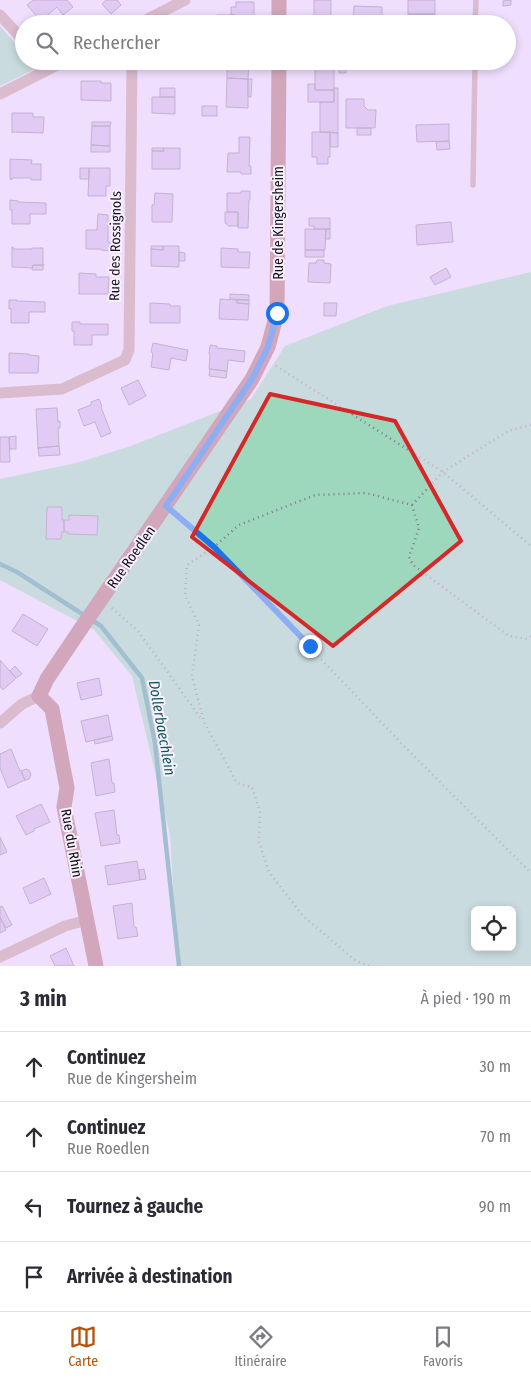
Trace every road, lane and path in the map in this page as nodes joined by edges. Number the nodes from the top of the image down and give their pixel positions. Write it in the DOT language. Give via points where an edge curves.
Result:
graph roads {
  1 [pos="185,0"];
  2 [pos="279,0"];
  3 [pos="476,0"];
  4 [pos="0,14"];
  5 [pos="156,15"];
  6 [pos="279,15"];
  7 [pos="476,15"];
  8 [pos="15,32"];
  9 [pos="38,70"];
  10 [pos="132,70"];
  11 [pos="279,70"];
  12 [pos="475,70"];
  13 [pos="0,94"];
  14 [pos="473,186"];
  15 [pos="263,358"];
  16 [pos="252,379"];
  17 [pos="0,393"];
  18 [pos="531,425"];
  19 [pos="443,472"];
  20 [pos="412,505"];
  21 [pos="166,506"];
  22 [pos="531,546"];
  23 [pos="214,547"];
  24 [pos="100,601"];
  25 [pos="531,636"];
  26 [pos="39,696"];
  27 [pos="204,722"];
  28 [pos="0,723"];
  29 [pos="531,873"];
  30 [pos="87,920"];
  31 [pos="0,958"];
  32 [pos="96,966"];
  33 [pos="369,966"];
  1 -- 5 [label="street"];
  2 -- 6 [label="street"];
  3 -- 7 [label="lane"];
  4 -- 8 [label="street"];
  9 -- 13 [label="street"];
  10 -- 17 [label="street, Rue des Rossignols" via="129,350 125,360 62,389"];
  11 -- 15 [label="street, Rue de Kingersheim" via="277,313"];
  12 -- 14 [label="lane"];
  15 -- 16 [label="street, Rue de Kingersheim"];
  15 -- 19 [label="path"];
  16 -- 21 [label="street, Rue Roedlen"];
  18 -- 19 [label="path" via="508,431"];
  19 -- 20 [label="path"];
  19 -- 22 [label="path"];
  20 -- 23 [label="path" via="366,493 315,495 239,524"];
  20 -- 25 [label="path" via="419,528 409,557 413,565 509,636 527,639"];
  21 -- 23 [label="path"];
  21 -- 24 [label="street, Rue Roedlen"];
  23 -- 27 [label="path" via="187,566 186,595 199,625 192,676"];
  23 -- 29 [label="path" via="403,745"];
  24 -- 26 [label="street, Rue Roedlen"];
  24 -- 27 [label="path" via="138,631"];
  26 -- 28 [label="street" via="22,704"];
  26 -- 30 [label="street, Rue du Rhin" via="52,709 67,788 64,807"];
  27 -- 33 [label="path" via="237,783 252,787 260,812 259,842 270,872 304,916 356,961"];
  30 -- 31 [label="street" via="65,926"];
  30 -- 32 [label="street, Rue du Rhin"];
}
